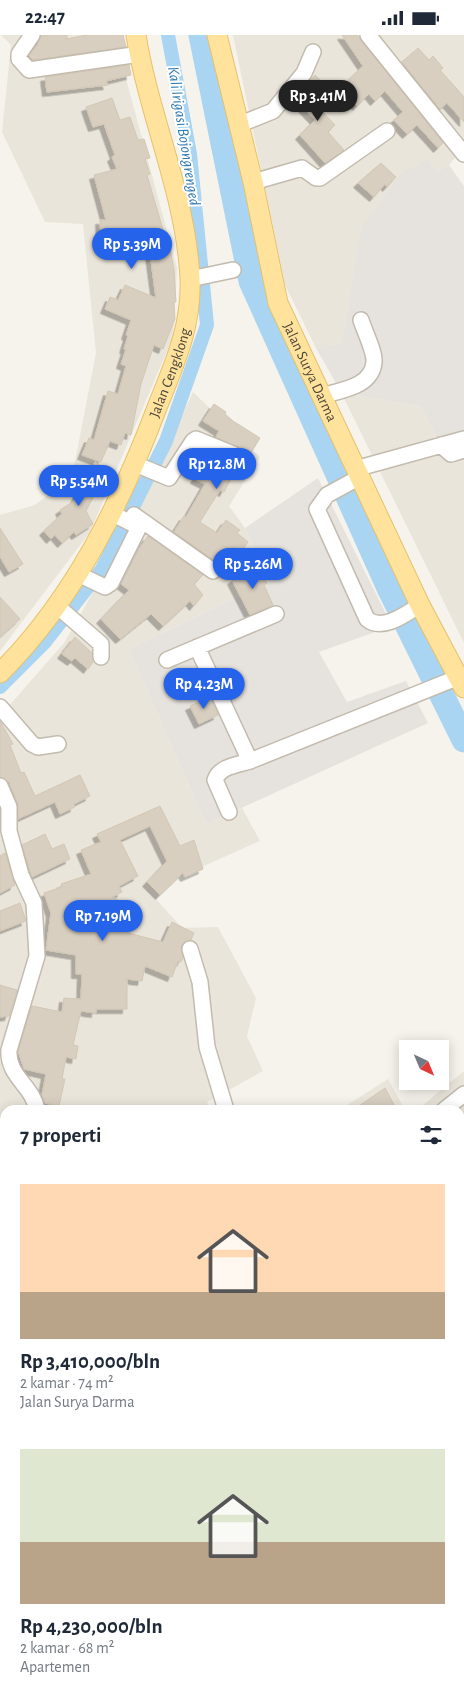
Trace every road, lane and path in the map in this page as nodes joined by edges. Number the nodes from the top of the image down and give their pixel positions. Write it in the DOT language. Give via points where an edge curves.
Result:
graph roads {
  1 [pos="32,35"];
  2 [pos="136,35"];
  3 [pos="218,35"];
  4 [pos="368,35"];
  5 [pos="313,52"];
  6 [pos="140,54"];
  7 [pos="238,125"];
  8 [pos="387,131"];
  9 [pos="464,154"];
  10 [pos="253,182"];
  11 [pos="233,270"];
  12 [pos="198,277"];
  13 [pos="361,320"];
  14 [pos="322,397"];
  15 [pos="464,439"];
  16 [pos="441,445"];
  17 [pos="464,450"];
  18 [pos="233,454"];
  19 [pos="139,465"];
  20 [pos="356,476"];
  21 [pos="117,510"];
  22 [pos="136,520"];
  23 [pos="213,571"];
  24 [pos="81,575"];
  25 [pos="414,609"];
  26 [pos="58,613"];
  27 [pos="276,614"];
  28 [pos="89,640"];
  29 [pos="197,647"];
  30 [pos="167,660"];
  31 [pos="0,673"];
  32 [pos="460,680"];
  33 [pos="0,707"];
  34 [pos="58,743"];
  35 [pos="250,761"];
  36 [pos="0,786"];
  37 [pos="229,812"];
  38 [pos="190,949"];
  39 [pos="0,1027"];
  40 [pos="16,1029"];
  41 [pos="34,1105"];
  42 [pos="224,1105"];
  1 -- 6 [label="street" via="19,54 22,64 29,70"];
  2 -- 6 [label="main road, Jalan Cengklong"];
  3 -- 7 [label="main road, Jalan Surya Darma"];
  4 -- 9 [label="street"];
  5 -- 7 [label="street" via="304,73 273,111"];
  6 -- 12 [label="main road, Jalan Cengklong"];
  7 -- 10 [label="main road, Jalan Surya Darma"];
  8 -- 10 [label="street" via="320,178 302,167"];
  10 -- 14 [label="main road, Jalan Surya Darma" via="278,303"];
  11 -- 12 [label="street"];
  12 -- 19 [label="main road, Jalan Cengklong" via="186,333"];
  13 -- 14 [label="street" via="374,361 369,376 360,384"];
  14 -- 20 [label="main road, Jalan Surya Darma"];
  15 -- 16 [label="street"];
  16 -- 17 [label="street" via="451,454"];
  16 -- 20 [label="street"];
  18 -- 19 [label="street" via="196,439 168,478"];
  19 -- 21 [label="main road, Jalan Cengklong"];
  20 -- 25 [label="main road, Jalan Surya Darma"];
  20 -- 25 [label="street" via="327,495 317,509 367,619 372,624 381,625"];
  21 -- 22 [label="street"];
  21 -- 24 [label="main road, Jalan Cengklong"];
  22 -- 23 [label="street"];
  22 -- 24 [label="street" via="139,527 111,583 105,587"];
  24 -- 26 [label="main road, Jalan Cengklong"];
  25 -- 32 [label="main road, Jalan Surya Darma"];
  26 -- 28 [label="street"];
  26 -- 31 [label="main road, Jalan Cengklong"];
  27 -- 29 [label="street"];
  29 -- 30 [label="street"];
  29 -- 35 [label="street"];
  32 -- 35 [label="street"];
  33 -- 34 [label="street" via="32,744 38,747"];
  35 -- 37 [label="street" via="225,768 218,774 216,780"];
  36 -- 40 [label="street" via="9,807 9,831 21,875 35,910 37,956"];
  38 -- 42 [label="street" via="200,982 207,1047"];
  39 -- 40 [label="street"];
  40 -- 41 [label="street" via="8,1061 30,1093"];
}
